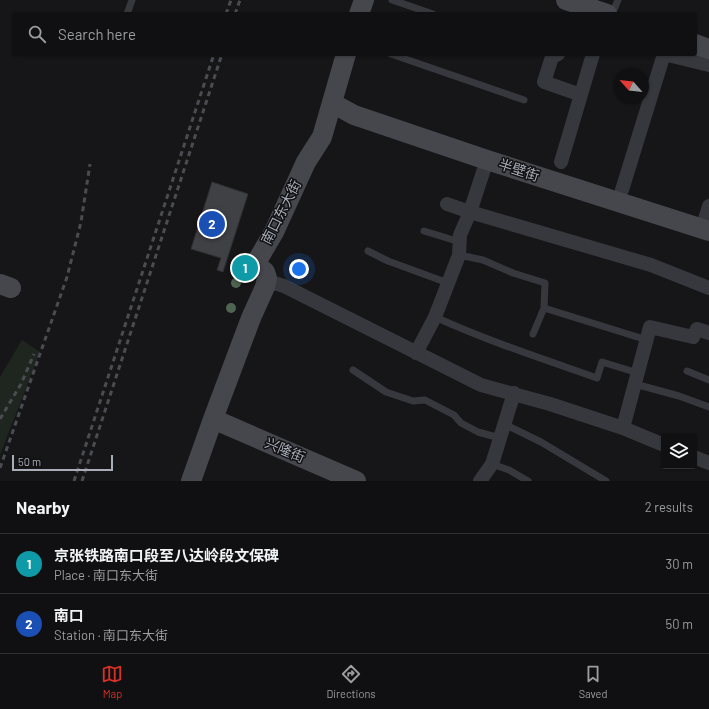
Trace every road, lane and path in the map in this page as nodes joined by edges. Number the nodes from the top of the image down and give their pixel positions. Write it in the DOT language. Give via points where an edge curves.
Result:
graph roads {
  1 [pos="132,0"];
  2 [pos="364,0"];
  3 [pos="392,0"];
  4 [pos="566,0"];
  5 [pos="618,0"];
  6 [pos="128,12"];
  7 [pos="360,12"];
  8 [pos="427,12"];
  9 [pos="601,12"];
  10 [pos="613,12"];
  11 [pos="697,45"];
  12 [pos="709,49"];
  13 [pos="345,56"];
  14 [pos="397,56"];
  15 [pos="554,56"];
  16 [pos="593,56"];
  17 [pos="663,56"];
  18 [pos="672,56"];
  19 [pos="709,65"];
  20 [pos="581,96"];
  21 [pos="524,100"];
  22 [pos="332,103"];
  23 [pos="487,160"];
  24 [pos="561,162"];
  25 [pos="622,190"];
  26 [pos="447,204"];
  27 [pos="709,206"];
  28 [pos="470,212"];
  29 [pos="707,225"];
  30 [pos="424,230"];
  31 [pos="460,248"];
  32 [pos="368,251"];
  33 [pos="448,283"];
  34 [pos="265,287"];
  35 [pos="709,288"];
  36 [pos="544,308"];
  37 [pos="435,317"];
  38 [pos="709,333"];
  39 [pos="533,334"];
  40 [pos="648,340"];
  41 [pos="416,354"];
  42 [pos="353,370"];
  43 [pos="687,371"];
  44 [pos="636,378"];
  45 [pos="709,380"];
  46 [pos="514,393"];
  47 [pos="709,407"];
  48 [pos="213,419"];
  49 [pos="623,428"];
  50 [pos="502,431"];
  51 [pos="661,444"];
  52 [pos="697,458"];
  53 [pos="709,462"];
  54 [pos="492,464"];
  55 [pos="191,481"];
  56 [pos="356,481"];
  57 [pos="480,481"];
  58 [pos="528,481"];
  59 [pos="606,481"];
  1 -- 6 [label="lane"];
  2 -- 7 [label="street"];
  3 -- 8 [label="lane"];
  4 -- 9 [label="street"];
  5 -- 10 [label="lane"];
  11 -- 12 [label="street"];
  13 -- 22 [label="street, 南口东大街"];
  14 -- 21 [label="lane"];
  15 -- 20 [label="street" via="544,82"];
  16 -- 20 [label="street"];
  17 -- 25 [label="street"];
  18 -- 19 [label="street"];
  20 -- 24 [label="street"];
  22 -- 23 [label="street, 半壁街" via="354,115"];
  22 -- 34 [label="street, 南口东大街" via="322,137 306,162 274,232 257,261 267,278"];
  23 -- 28 [label="street"];
  23 -- 29 [label="street, 半壁街"];
  26 -- 28 [label="street"];
  27 -- 29 [label="street"];
  28 -- 31 [label="street" via="460,235"];
  28 -- 35 [label="street" via="651,265"];
  30 -- 31 [label="lane"];
  31 -- 33 [label="street"];
  31 -- 36 [label="lane" via="513,273 545,283"];
  32 -- 33 [label="lane"];
  33 -- 37 [label="street"];
  34 -- 41 [label="street" via="274,283 284,286"];
  34 -- 48 [label="street"];
  36 -- 39 [label="lane"];
  36 -- 40 [label="lane"];
  37 -- 41 [label="street"];
  37 -- 44 [label="lane" via="491,341 597,378 602,362"];
  38 -- 40 [label="street" via="697,329 692,337 650,327"];
  40 -- 44 [label="street"];
  41 -- 46 [label="street" via="481,385"];
  42 -- 50 [label="lane" via="386,392 412,401 425,400 454,415 460,423 478,432"];
  43 -- 45 [label="lane"];
  44 -- 47 [label="lane"];
  44 -- 49 [label="street"];
  46 -- 49 [label="street"];
  46 -- 50 [label="street"];
  48 -- 55 [label="street"];
  48 -- 56 [label="street, 兴隆街"];
  49 -- 51 [label="street"];
  50 -- 54 [label="street"];
  50 -- 59 [label="lane" via="541,442"];
  52 -- 53 [label="street"];
  54 -- 57 [label="street"];
  54 -- 58 [label="lane"];
}
